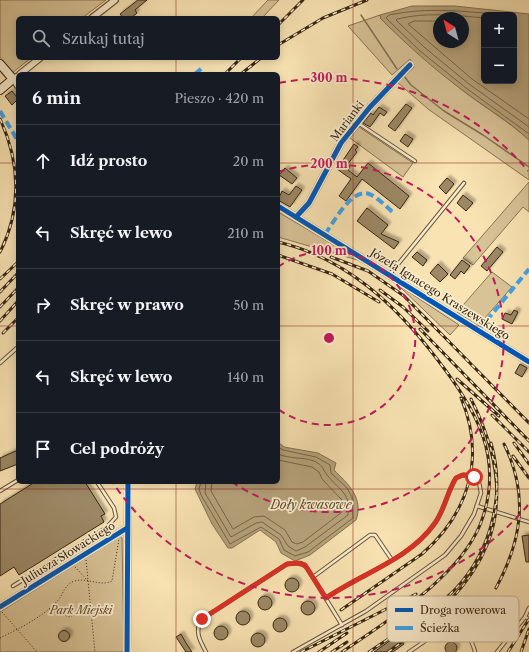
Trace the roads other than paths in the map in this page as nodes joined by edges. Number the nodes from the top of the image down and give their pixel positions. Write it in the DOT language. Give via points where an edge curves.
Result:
graph roads {
  1 [pos="115,0"];
  2 [pos="95,16"];
  3 [pos="38,60"];
  4 [pos="0,64"];
  5 [pos="410,64"];
  6 [pos="25,72"];
  7 [pos="16,78"];
  8 [pos="16,80"];
  9 [pos="0,90"];
  10 [pos="358,123"];
  11 [pos="415,161"];
  12 [pos="464,183"];
  13 [pos="280,207"];
  14 [pos="296,217"];
  15 [pos="390,274"];
  16 [pos="16,349"];
  17 [pos="529,362"];
  18 [pos="0,364"];
  19 [pos="16,481"];
  20 [pos="98,484"];
  21 [pos="128,484"];
  22 [pos="0,491"];
  23 [pos="478,506"];
  24 [pos="529,522"];
  25 [pos="127,528"];
  26 [pos="392,560"];
  27 [pos="313,577"];
  28 [pos="13,586"];
  29 [pos="387,596"];
  30 [pos="387,596"];
  31 [pos="326,598"];
  32 [pos="529,608"];
  33 [pos="1,610"];
  34 [pos="525,617"];
  35 [pos="529,619"];
  36 [pos="519,624"];
  37 [pos="342,625"];
  38 [pos="424,642"];
  39 [pos="472,642"];
  40 [pos="505,642"];
  41 [pos="127,652"];
  42 [pos="206,652"];
  43 [pos="293,652"];
  44 [pos="409,652"];
  45 [pos="475,652"];
  46 [pos="497,652"];
  1 -- 2 [label="street"];
  3 -- 6 [label="street"];
  4 -- 7 [label="street"];
  5 -- 10 [label="street, Marianki"];
  8 -- 9 [label="street"];
  10 -- 11 [label="lane"];
  10 -- 14 [label="street, Marianki" via="341,144 309,202"];
  12 -- 15 [label="lane"];
  13 -- 14 [label="street, Józefa Ignacego Kraszewskiego"];
  14 -- 15 [label="street, Józefa Ignacego Kraszewskiego"];
  15 -- 17 [label="street, Józefa Ignacego Kraszewskiego"];
  16 -- 18 [label="lane"];
  19 -- 22 [label="lane"];
  20 -- 28 [label="lane" via="114,508 116,517 113,522"];
  21 -- 25 [label="street"];
  23 -- 24 [label="lane"];
  23 -- 26 [label="lane" via="481,493 479,482 470,475 459,476 453,482 444,509 429,531"];
  23 -- 29 [label="lane" via="461,536 445,555"];
  25 -- 33 [label="street, Juliusza Słowackiego"];
  25 -- 41 [label="street"];
  26 -- 27 [label="lane" via="375,535 370,535"];
  26 -- 31 [label="lane"];
  27 -- 31 [label="lane"];
  27 -- 42 [label="lane" via="305,565 287,564 206,616 199,623 198,632"];
  30 -- 37 [label="lane"];
  31 -- 37 [label="lane"];
  32 -- 34 [label="lane"];
  34 -- 35 [label="lane"];
  34 -- 36 [label="lane"];
  37 -- 43 [label="lane"];
  38 -- 44 [label="lane"];
  39 -- 45 [label="lane"];
  40 -- 46 [label="lane"];
}
